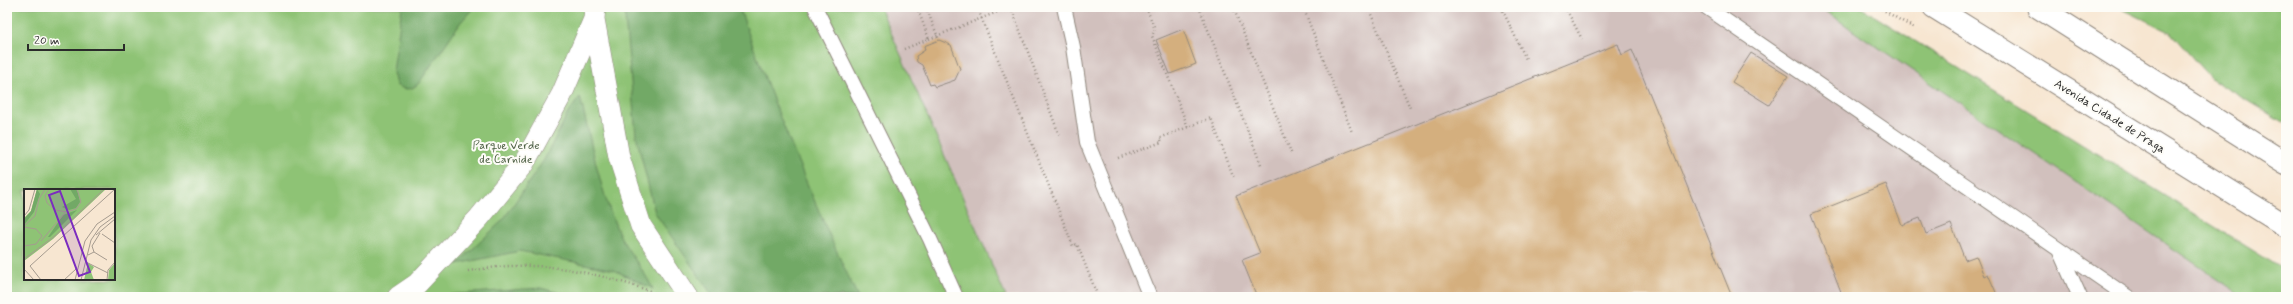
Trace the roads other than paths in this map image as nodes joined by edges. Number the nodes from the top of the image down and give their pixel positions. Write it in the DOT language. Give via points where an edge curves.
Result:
graph roads {
  1 [pos="815,7"];
  2 [pos="1064,7"];
  3 [pos="1706,7"];
  4 [pos="1934,7"];
  5 [pos="2038,7"];
  6 [pos="594,13"];
  7 [pos="2286,164"];
  8 [pos="2286,226"];
  9 [pos="2059,250"];
  10 [pos="398,297"];
  11 [pos="688,297"];
  12 [pos="956,297"];
  13 [pos="1150,297"];
  14 [pos="2080,297"];
  15 [pos="2128,297"];
  1 -- 12 [label="lane"];
  2 -- 13 [label="lane" via="1088,142"];
  3 -- 9 [label="lane"];
  4 -- 8 [label="main road, Avenida Cidade de Praga"];
  5 -- 7 [label="main road"];
  6 -- 10 [label="street" via="562,94 524,163 479,218 417,284"];
  6 -- 11 [label="street" via="619,157 641,226"];
  9 -- 14 [label="lane"];
  9 -- 15 [label="lane"];
}
